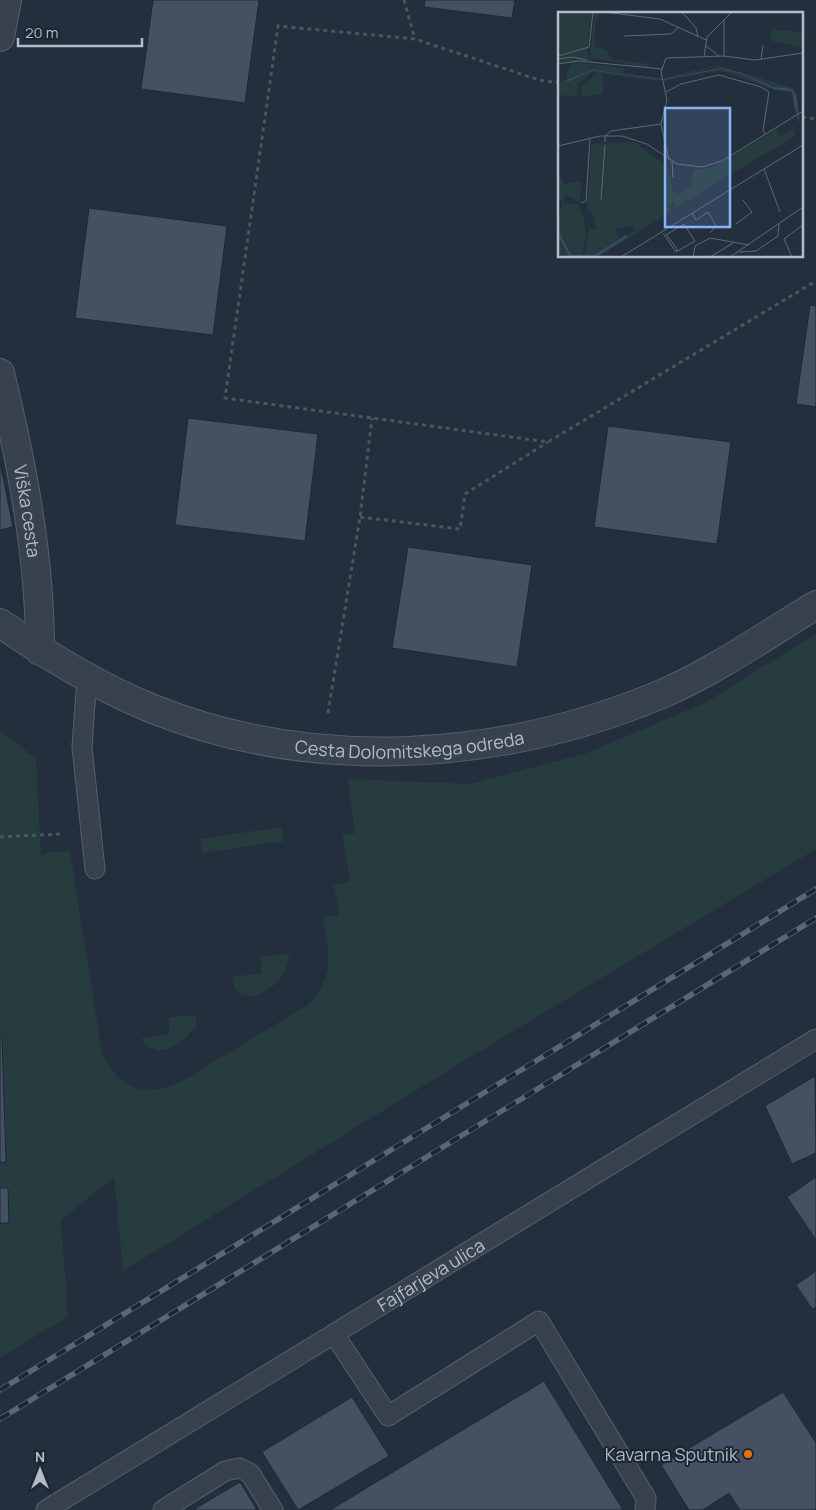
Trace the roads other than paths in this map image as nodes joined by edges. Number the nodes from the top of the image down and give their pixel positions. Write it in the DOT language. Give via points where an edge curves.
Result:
graph roads {
  1 [pos="7,0"];
  2 [pos="0,37"];
  3 [pos="0,373"];
  4 [pos="816,605"];
  5 [pos="0,623"];
  6 [pos="40,651"];
  7 [pos="87,677"];
  8 [pos="95,869"];
  9 [pos="816,1039"];
  10 [pos="334,1334"];
  11 [pos="46,1510"];
  12 [pos="163,1510"];
  13 [pos="272,1510"];
  14 [pos="645,1510"];
  1 -- 2 [label="street"];
  3 -- 6 [label="street, Viška cesta" via="32,527 40,610"];
  4 -- 7 [label="street, Cesta Dolomitskega odreda" via="690,681 630,706 507,740 432,749 394,752 321,748 246,736 188,722 123,696"];
  5 -- 6 [label="street, Cesta Dolomitskega odreda"];
  6 -- 7 [label="street, Cesta Dolomitskega odreda"];
  7 -- 8 [label="lane" via="82,747"];
  9 -- 10 [label="lane, Fajfarjeva ulica"];
  10 -- 11 [label="lane, Fajfarjeva ulica"];
  10 -- 14 [label="lane" via="388,1416 539,1320 646,1498"];
  12 -- 13 [label="lane" via="225,1471 239,1468 250,1473"];
}
